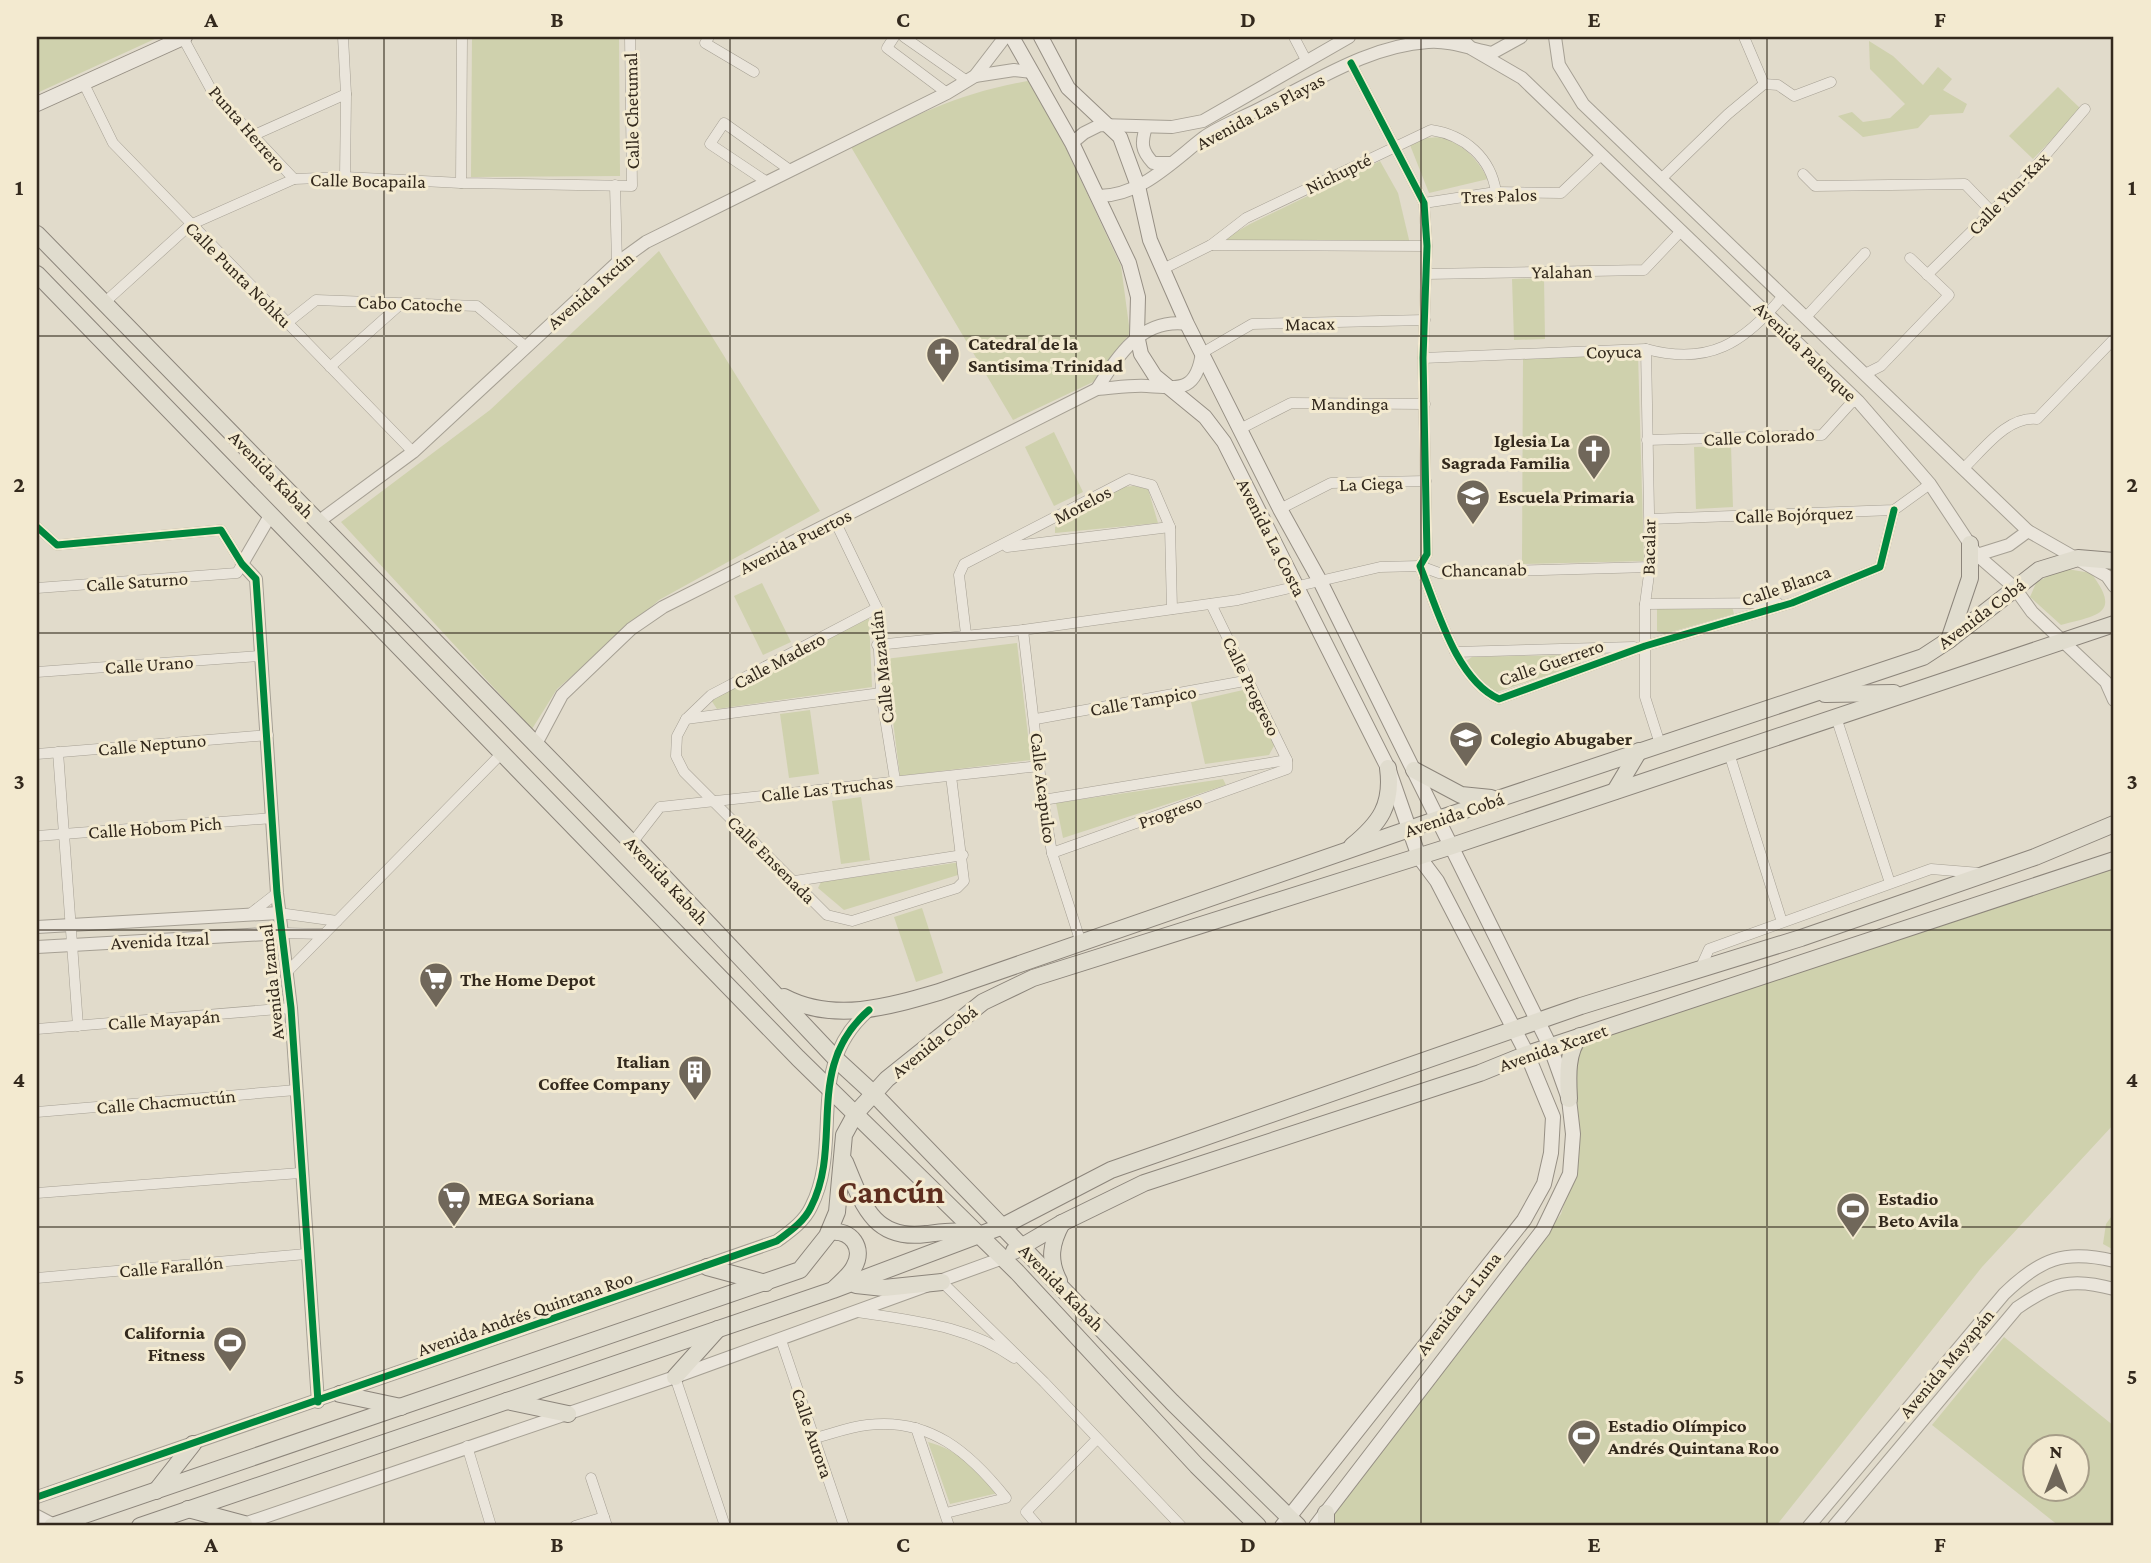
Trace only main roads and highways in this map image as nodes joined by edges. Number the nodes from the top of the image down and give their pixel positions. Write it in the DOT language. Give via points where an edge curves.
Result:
graph roads {
  1 [pos="184,37"];
  2 [pos="1012,37"];
  3 [pos="1041,37"];
  4 [pos="37,104"];
  5 [pos="37,234"];
  6 [pos="37,274"];
  7 [pos="1973,549"];
  8 [pos="2114,561"];
  9 [pos="2114,624"];
  10 [pos="1950,640"];
  11 [pos="1910,692"];
  12 [pos="1806,695"];
  13 [pos="1639,751"];
  14 [pos="1406,754"];
  15 [pos="1387,766"];
  16 [pos="1414,770"];
  17 [pos="1615,791"];
  18 [pos="1497,799"];
  19 [pos="1438,819"];
  20 [pos="2114,824"];
  21 [pos="1409,830"];
  22 [pos="1452,846"];
  23 [pos="1344,852"];
  24 [pos="1419,857"];
  25 [pos="2114,860"];
  26 [pos="2095,866"];
  27 [pos="2114,874"];
  28 [pos="1279,875"];
  29 [pos="1963,882"];
  30 [pos="1233,915"];
  31 [pos="1905,927"];
  32 [pos="994,973"];
  33 [pos="1033,978"];
  34 [pos="774,992"];
  35 [pos="1539,1021"];
  36 [pos="1514,1029"];
  37 [pos="1580,1036"];
  38 [pos="1550,1046"];
  39 [pos="1527,1054"];
  40 [pos="874,1094"];
  41 [pos="1569,1099"];
  42 [pos="856,1113"];
  43 [pos="1573,1133"];
  44 [pos="1216,1135"];
  45 [pos="1552,1135"];
  46 [pos="843,1156"];
  47 [pos="1144,1183"];
  48 [pos="1062,1223"];
  49 [pos="1003,1226"];
  50 [pos="830,1232"];
  51 [pos="980,1236"];
  52 [pos="1023,1246"];
  53 [pos="1003,1258"];
  54 [pos="707,1267"];
  55 [pos="943,1282"];
  56 [pos="766,1283"];
  57 [pos="850,1284"];
  58 [pos="833,1290"];
  59 [pos="1066,1292"];
  60 [pos="720,1327"];
  61 [pos="675,1377"];
  62 [pos="340,1394"];
  63 [pos="505,1401"];
  64 [pos="404,1407"];
  65 [pos="568,1414"];
  66 [pos="1352,1438"];
  67 [pos="193,1444"];
  68 [pos="1372,1454"];
  69 [pos="155,1492"];
  70 [pos="188,1509"];
  71 [pos="1242,1509"];
  72 [pos="1323,1522"];
  73 [pos="1289,1523"];
  74 [pos="241,1525"];
  75 [pos="54,1526"];
  76 [pos="139,1526"];
  77 [pos="1248,1526"];
  78 [pos="1258,1526"];
  1 -- 4 [label="main road"];
  2 -- 15 [label="main road, Avenida La Costa" via="1072,144 1129,263 1138,298 1141,354 1155,376 1205,417 1224,442"];
  3 -- 14 [label="main road, Avenida La Costa" via="1068,88 1120,137 1138,186 1150,240 1187,324"];
  5 -- 34 [label="main road, Avenida Kabah"];
  6 -- 42 [label="main road, Avenida Kabah"];
  7 -- 10 [label="main road" via="1970,578"];
  8 -- 10 [label="main road, Avenida Cobá" via="2078,558 2049,565 2014,587"];
  9 -- 11 [label="main road, Avenida Cobá"];
  10 -- 12 [label="main road, Avenida Cobá" via="1923,657"];
  11 -- 12 [label="main road"];
  11 -- 17 [label="main road, Avenida Cobá"];
  12 -- 13 [label="main road, Avenida Cobá"];
  13 -- 17 [label="main road"];
  13 -- 18 [label="main road, Avenida Cobá"];
  14 -- 15 [label="main road"];
  14 -- 16 [label="main road, Avenida La Costa"];
  15 -- 21 [label="main road, Avenida La Costa"];
  15 -- 23 [label="main road" via="1391,788 1381,820"];
  16 -- 18 [label="main road" via="1461,795"];
  16 -- 19 [label="main road, Avenida La Costa"];
  17 -- 22 [label="main road, Avenida Cobá"];
  18 -- 19 [label="main road, Avenida Cobá"];
  19 -- 21 [label="main road, Avenida Cobá"];
  19 -- 22 [label="main road, Avenida La Costa"];
  20 -- 29 [label="main road, Avenida Xcaret"];
  21 -- 23 [label="main road, Avenida Cobá"];
  21 -- 24 [label="main road, Avenida La Costa"];
  22 -- 24 [label="main road, Avenida Cobá"];
  22 -- 35 [label="main road, Avenida La Costa"];
  23 -- 28 [label="main road, Avenida Cobá"];
  24 -- 30 [label="main road, Avenida Cobá"];
  24 -- 36 [label="main road, Avenida La Costa" via="1437,881"];
  25 -- 26 [label="main road, Avenida Xcaret"];
  26 -- 27 [label="main road"];
  26 -- 31 [label="main road, Avenida Xcaret"];
  28 -- 30 [label="main road"];
  28 -- 32 [label="main road, Avenida Cobá"];
  29 -- 31 [label="main road"];
  29 -- 35 [label="main road, Avenida Xcaret"];
  30 -- 33 [label="main road, Avenida Cobá"];
  31 -- 37 [label="main road, Avenida Xcaret"];
  32 -- 33 [label="main road"];
  32 -- 34 [label="main road, Avenida Cobá" via="869,1010 803,1007"];
  33 -- 40 [label="main road, Avenida Cobá" via="983,1002"];
  34 -- 40 [label="main road, Avenida Kabah"];
  35 -- 36 [label="main road, Avenida Xcaret"];
  35 -- 38 [label="main road, Avenida La Costa"];
  36 -- 39 [label="main road, Avenida La Costa"];
  36 -- 44 [label="main road, Avenida Xcaret"];
  37 -- 38 [label="main road, Avenida Xcaret"];
  37 -- 41 [label="main road" via="1574,1043 1568,1073"];
  38 -- 39 [label="main road, Avenida Xcaret"];
  38 -- 41 [label="main road, Avenida La Luna"];
  39 -- 45 [label="main road, Avenida La Luna" via="1553,1117"];
  39 -- 47 [label="main road, Avenida Xcaret"];
  40 -- 42 [label="main road"];
  40 -- 49 [label="main road, Avenida Kabah"];
  41 -- 43 [label="main road, Avenida La Luna"];
  42 -- 46 [label="main road" via="844,1135"];
  42 -- 51 [label="main road, Avenida Kabah"];
  43 -- 45 [label="main road"];
  43 -- 68 [label="main road, Avenida La Luna" via="1570,1174 1543,1230"];
  44 -- 47 [label="main road"];
  44 -- 49 [label="main road, Avenida Xcaret" via="1111,1170"];
  45 -- 66 [label="main road, Avenida La Luna" via="1544,1184 1524,1220"];
  46 -- 50 [label="main road" via="841,1197"];
  46 -- 51 [label="main road" via="865,1209 885,1228 909,1236 963,1231"];
  47 -- 48 [label="main road, Avenida Xcaret"];
  48 -- 52 [label="main road, Avenida Xcaret"];
  48 -- 59 [label="main road" via="1053,1239 1052,1267"];
  49 -- 51 [label="main road"];
  49 -- 52 [label="main road, Avenida Kabah"];
  50 -- 56 [label="main road" via="800,1270"];
  50 -- 58 [label="main road" via="846,1233 857,1247 855,1267"];
  51 -- 53 [label="main road, Avenida Kabah"];
  51 -- 57 [label="main road"];
  52 -- 53 [label="main road, Avenida Xcaret"];
  52 -- 59 [label="main road, Avenida Kabah"];
  53 -- 71 [label="main road, Avenida Kabah"];
  54 -- 56 [label="main road"];
  55 -- 57 [label="main road" via="884,1287"];
  56 -- 64 [label="main road"];
  57 -- 58 [label="main road"];
  58 -- 60 [label="main road"];
  59 -- 73 [label="main road, Avenida Kabah"];
  60 -- 61 [label="main road"];
  60 -- 63 [label="main road"];
  62 -- 64 [label="main road"];
  63 -- 65 [label="main road"];
  63 -- 70 [label="main road"];
  64 -- 69 [label="main road"];
  66 -- 68 [label="main road" via="1359,1450"];
  66 -- 73 [label="main road, Avenida La Luna"];
  67 -- 69 [label="main road"];
  68 -- 72 [label="main road, Avenida La Luna"];
  69 -- 75 [label="main road"];
  70 -- 74 [label="main road"];
  70 -- 76 [label="main road"];
  71 -- 77 [label="main road"];
  71 -- 78 [label="main road, Avenida Kabah"];
}
